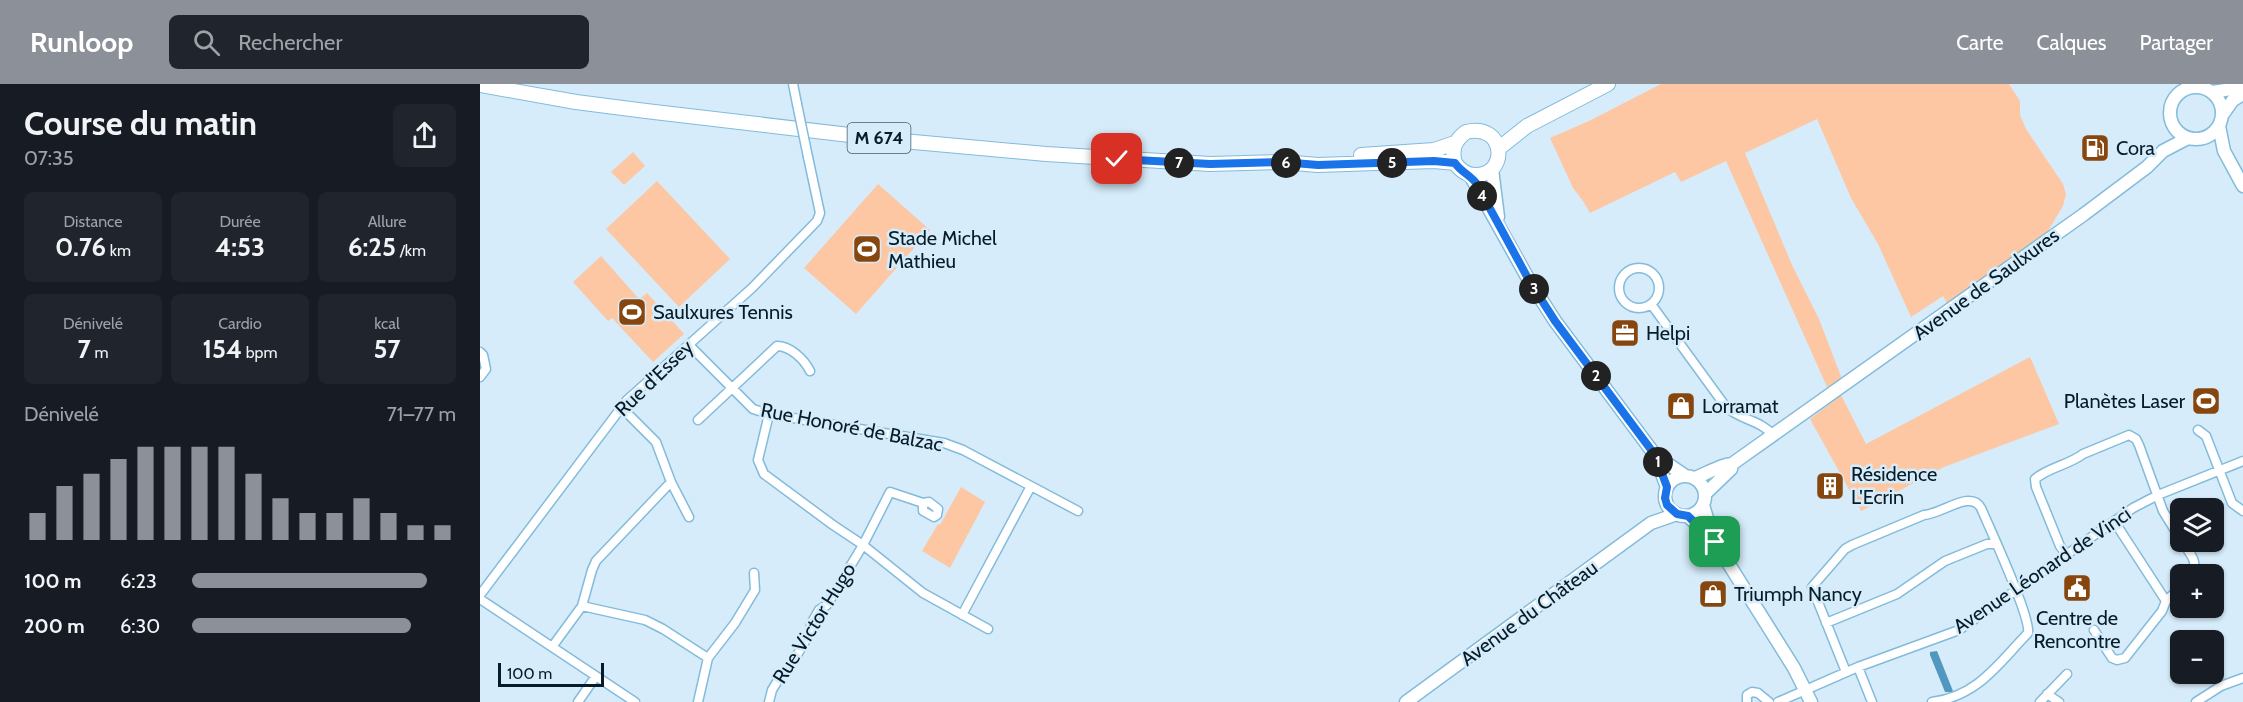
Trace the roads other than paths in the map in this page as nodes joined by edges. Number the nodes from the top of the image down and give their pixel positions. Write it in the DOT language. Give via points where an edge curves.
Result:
graph roads {
  1 [pos="792,84"];
  2 [pos="1608,84"];
  3 [pos="480,85"];
  4 [pos="2243,87"];
  5 [pos="2212,92"];
  6 [pos="2243,94"];
  7 [pos="2221,120"];
  8 [pos="2172,124"];
  9 [pos="1527,126"];
  10 [pos="1490,134"];
  11 [pos="2188,138"];
  12 [pos="2202,139"];
  13 [pos="1455,144"];
  14 [pos="1498,149"];
  15 [pos="2163,151"];
  16 [pos="2224,151"];
  17 [pos="1282,162"];
  18 [pos="1455,163"];
  19 [pos="1492,169"];
  20 [pos="1470,175"];
  21 [pos="2243,186"];
  22 [pos="1499,224"];
  23 [pos="1651,304"];
  24 [pos="689,345"];
  25 [pos="480,352"];
  26 [pos="810,371"];
  27 [pos="480,377"];
  28 [pos="731,388"];
  29 [pos="621,407"];
  30 [pos="769,414"];
  31 [pos="698,420"];
  32 [pos="2198,430"];
  33 [pos="1773,435"];
  34 [pos="1655,455"];
  35 [pos="2243,461"];
  36 [pos="1732,464"];
  37 [pos="2220,470"];
  38 [pos="1689,477"];
  39 [pos="671,482"];
  40 [pos="1031,486"];
  41 [pos="1666,493"];
  42 [pos="2158,495"];
  43 [pos="1705,499"];
  44 [pos="923,503"];
  45 [pos="1078,512"];
  46 [pos="2243,512"];
  47 [pos="1682,515"];
  48 [pos="689,517"];
  49 [pos="2114,521"];
  50 [pos="1651,523"];
  51 [pos="2170,523"];
  52 [pos="1715,542"];
  53 [pos="1996,544"];
  54 [pos="863,545"];
  55 [pos="2066,554"];
  56 [pos="754,573"];
  57 [pos="2016,590"];
  58 [pos="480,595"];
  59 [pos="2170,597"];
  60 [pos="480,600"];
  61 [pos="2166,601"];
  62 [pos="582,606"];
  63 [pos="962,615"];
  64 [pos="1826,623"];
  65 [pos="987,629"];
  66 [pos="2094,630"];
  67 [pos="552,647"];
  68 [pos="708,658"];
  69 [pos="1858,667"];
  70 [pos="1846,672"];
  71 [pos="2067,674"];
  72 [pos="596,676"];
  73 [pos="2243,678"];
  74 [pos="1806,689"];
  75 [pos="2047,694"];
  76 [pos="578,702"];
  77 [pos="635,702"];
  78 [pos="698,702"];
  79 [pos="769,702"];
  80 [pos="1406,702"];
  81 [pos="1747,702"];
  82 [pos="1769,702"];
  83 [pos="1778,702"];
  84 [pos="1811,702"];
  85 [pos="1872,702"];
  86 [pos="1932,702"];
  87 [pos="2040,702"];
  88 [pos="2059,702"];
  89 [pos="2196,702"];
  1 -- 24 [label="street, Rue d'Essey, bridge" via="820,213 817,221"];
  2 -- 9 [label="main road"];
  3 -- 17 [label="main road, M 674" via="576,102 892,140 1164,162"];
  4 -- 5 [label="main road"];
  5 -- 7 [label="main road" via="2222,106"];
  5 -- 8 [label="main road" via="2192,87 2178,94 2171,106"];
  6 -- 7 [label="main road" via="2233,100"];
  7 -- 12 [label="main road" via="2212,135"];
  7 -- 16 [label="main road"];
  8 -- 11 [label="main road"];
  8 -- 15 [label="main road"];
  9 -- 10 [label="main road"];
  9 -- 14 [label="main road"];
  10 -- 13 [label="main road" via="1474,130 1459,137"];
  10 -- 14 [label="main road"];
  11 -- 12 [label="main road"];
  11 -- 15 [label="main road"];
  12 -- 16 [label="main road"];
  13 -- 17 [label="main road, M 674" via="1434,150"];
  13 -- 18 [label="main road"];
  14 -- 19 [label="main road"];
  15 -- 33 [label="main road, Avenue de Saulxures" via="2083,215"];
  16 -- 21 [label="main road"];
  17 -- 18 [label="main road, M 674"];
  18 -- 20 [label="main road"];
  19 -- 20 [label="main road" via="1486,174"];
  19 -- 22 [label="main road"];
  20 -- 22 [label="main road"];
  22 -- 34 [label="main road" via="1555,321"];
  23 -- 23 [label="street" via="1635,308 1622,299 1619,283 1629,270 1645,269 1657,279 1659,290"];
  23 -- 33 [label="street" via="1726,407 1761,423"];
  24 -- 28 [label="street, Rue Honoré de Balzac"];
  24 -- 29 [label="street, Rue d'Essey"];
  25 -- 27 [label="street" via="486,369"];
  26 -- 28 [label="street" via="785,346 777,346"];
  28 -- 30 [label="street, Rue Honoré de Balzac" via="753,409"];
  28 -- 31 [label="street"];
  29 -- 39 [label="street" via="656,442"];
  29 -- 58 [label="street, Rue d'Essey"];
  30 -- 40 [label="street, Rue Honoré de Balzac" via="944,443"];
  30 -- 54 [label="street" via="758,460 764,474"];
  32 -- 37 [label="street" via="2206,436"];
  33 -- 36 [label="main road"];
  34 -- 38 [label="main road"];
  34 -- 41 [label="main road"];
  35 -- 37 [label="street, Avenue Léonard de Vinci"];
  36 -- 38 [label="main road"];
  36 -- 43 [label="main road"];
  37 -- 42 [label="street, Avenue Léonard de Vinci"];
  37 -- 46 [label="street" via="2232,503"];
  38 -- 41 [label="main road" via="1672,480"];
  38 -- 43 [label="main road" via="1704,487"];
  39 -- 48 [label="street"];
  39 -- 62 [label="street" via="596,561"];
  40 -- 45 [label="street, Rue Honoré de Balzac"];
  40 -- 63 [label="street"];
  41 -- 47 [label="main road" via="1671,510"];
  41 -- 50 [label="main road, Avenue du Château"];
  42 -- 49 [label="street, Avenue Léonard de Vinci"];
  42 -- 51 [label="street"];
  42 -- 55 [label="street" via="2136,439 2128,435 2042,474 2036,479 2036,487"];
  43 -- 47 [label="main road" via="1694,514"];
  43 -- 52 [label="main road"];
  44 -- 54 [label="street, Rue Victor Hugo" via="890,492"];
  47 -- 50 [label="main road, Avenue du Château"];
  47 -- 52 [label="main road"];
  49 -- 55 [label="street, Avenue Léonard de Vinci"];
  49 -- 61 [label="street"];
  50 -- 80 [label="main road, Avenue du Château"];
  52 -- 74 [label="main road"];
  53 -- 57 [label="street"];
  53 -- 64 [label="street" via="1945,561 1897,594"];
  53 -- 64 [label="street" via="1978,502 1967,500 1852,545 1812,587"];
  54 -- 63 [label="street" via="923,593"];
  54 -- 79 [label="street, Rue Victor Hugo" via="827,605 819,610 810,633 772,690"];
  55 -- 57 [label="street, Avenue Léonard de Vinci"];
  56 -- 68 [label="street" via="755,590"];
  57 -- 69 [label="street, Avenue Léonard de Vinci" via="1959,630"];
  57 -- 86 [label="street" via="2028,633 1971,690 1952,699"];
  59 -- 61 [label="street"];
  60 -- 67 [label="street"];
  61 -- 66 [label="street" via="2125,658 2112,658"];
  62 -- 67 [label="street"];
  62 -- 68 [label="street" via="645,620"];
  63 -- 65 [label="street"];
  64 -- 70 [label="street"];
  67 -- 72 [label="street"];
  68 -- 78 [label="street"];
  69 -- 70 [label="street, Avenue Léonard de Vinci"];
  69 -- 85 [label="street"];
  70 -- 74 [label="street, Avenue Léonard de Vinci"];
  71 -- 75 [label="street"];
  72 -- 76 [label="street"];
  72 -- 77 [label="street"];
  73 -- 89 [label="street"];
  74 -- 83 [label="street, Avenue Léonard de Vinci"];
  74 -- 84 [label="main road"];
  75 -- 87 [label="street"];
  75 -- 88 [label="street"];
  81 -- 82 [label="street" via="1747,695 1752,692"];
}
